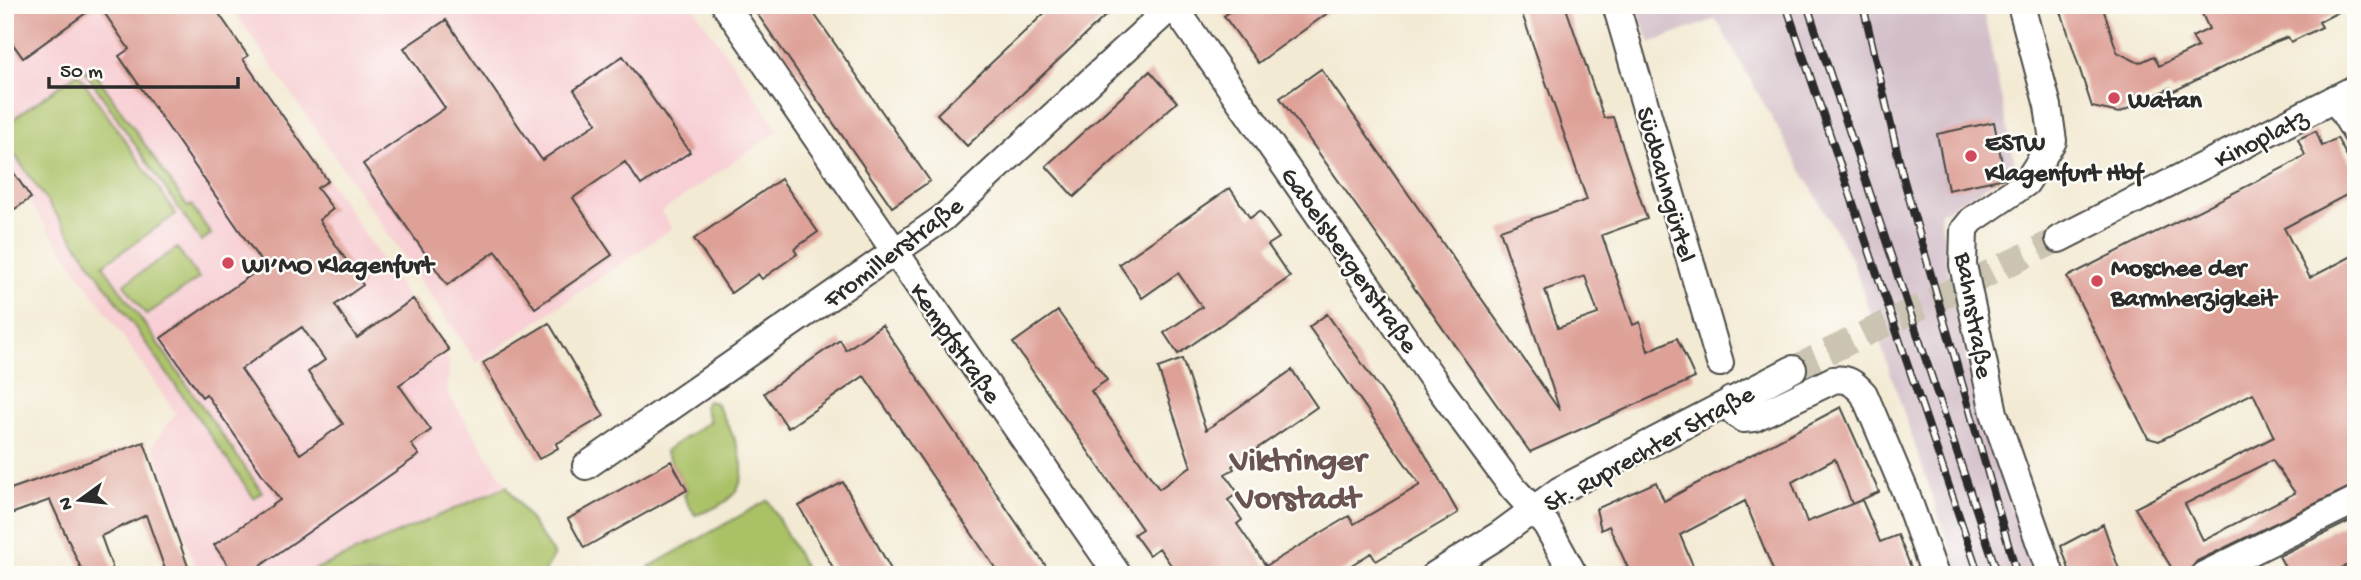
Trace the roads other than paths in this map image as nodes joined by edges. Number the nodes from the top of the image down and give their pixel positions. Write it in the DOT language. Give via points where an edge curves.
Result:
graph roads {
  1 [pos="725,5"];
  2 [pos="1173,5"];
  3 [pos="1616,5"];
  4 [pos="2021,5"];
  5 [pos="2345,93"];
  6 [pos="2356,133"];
  7 [pos="2059,239"];
  8 [pos="895,253"];
  9 [pos="1720,363"];
  10 [pos="1793,369"];
  11 [pos="1731,400"];
  12 [pos="586,466"];
  13 [pos="2356,500"];
  14 [pos="1533,510"];
  15 [pos="1118,575"];
  16 [pos="1435,575"];
  17 [pos="1574,575"];
  18 [pos="1935,575"];
  19 [pos="2050,575"];
  20 [pos="2204,575"];
  1 -- 8 [label="street, Kempfstraße"];
  2 -- 8 [label="street, Fromillerstraße" via="943,218"];
  2 -- 14 [label="street, Gabelsbergerstraße" via="1442,392"];
  3 -- 9 [label="street, Südbahngürtel"];
  4 -- 19 [label="street, Bahnstraße" via="2053,141 2026,183 1964,230 1963,265 1994,412"];
  5 -- 6 [label="street"];
  5 -- 7 [label="street, Kinoplatz"];
  8 -- 12 [label="street, Fromillerstraße"];
  8 -- 15 [label="street, Kempfstraße"];
  10 -- 11 [label="street, St. Ruprechter Straße"];
  11 -- 14 [label="street, St. Ruprechter Straße" via="1560,490"];
  11 -- 18 [label="street" via="1735,413 1744,419 1754,418 1833,380 1853,382 1869,407 1905,491"];
  13 -- 20 [label="street"];
  14 -- 16 [label="street, St. Ruprechter Straße"];
  14 -- 17 [label="street, Gabelsbergerstraße" via="1558,542"];
}
